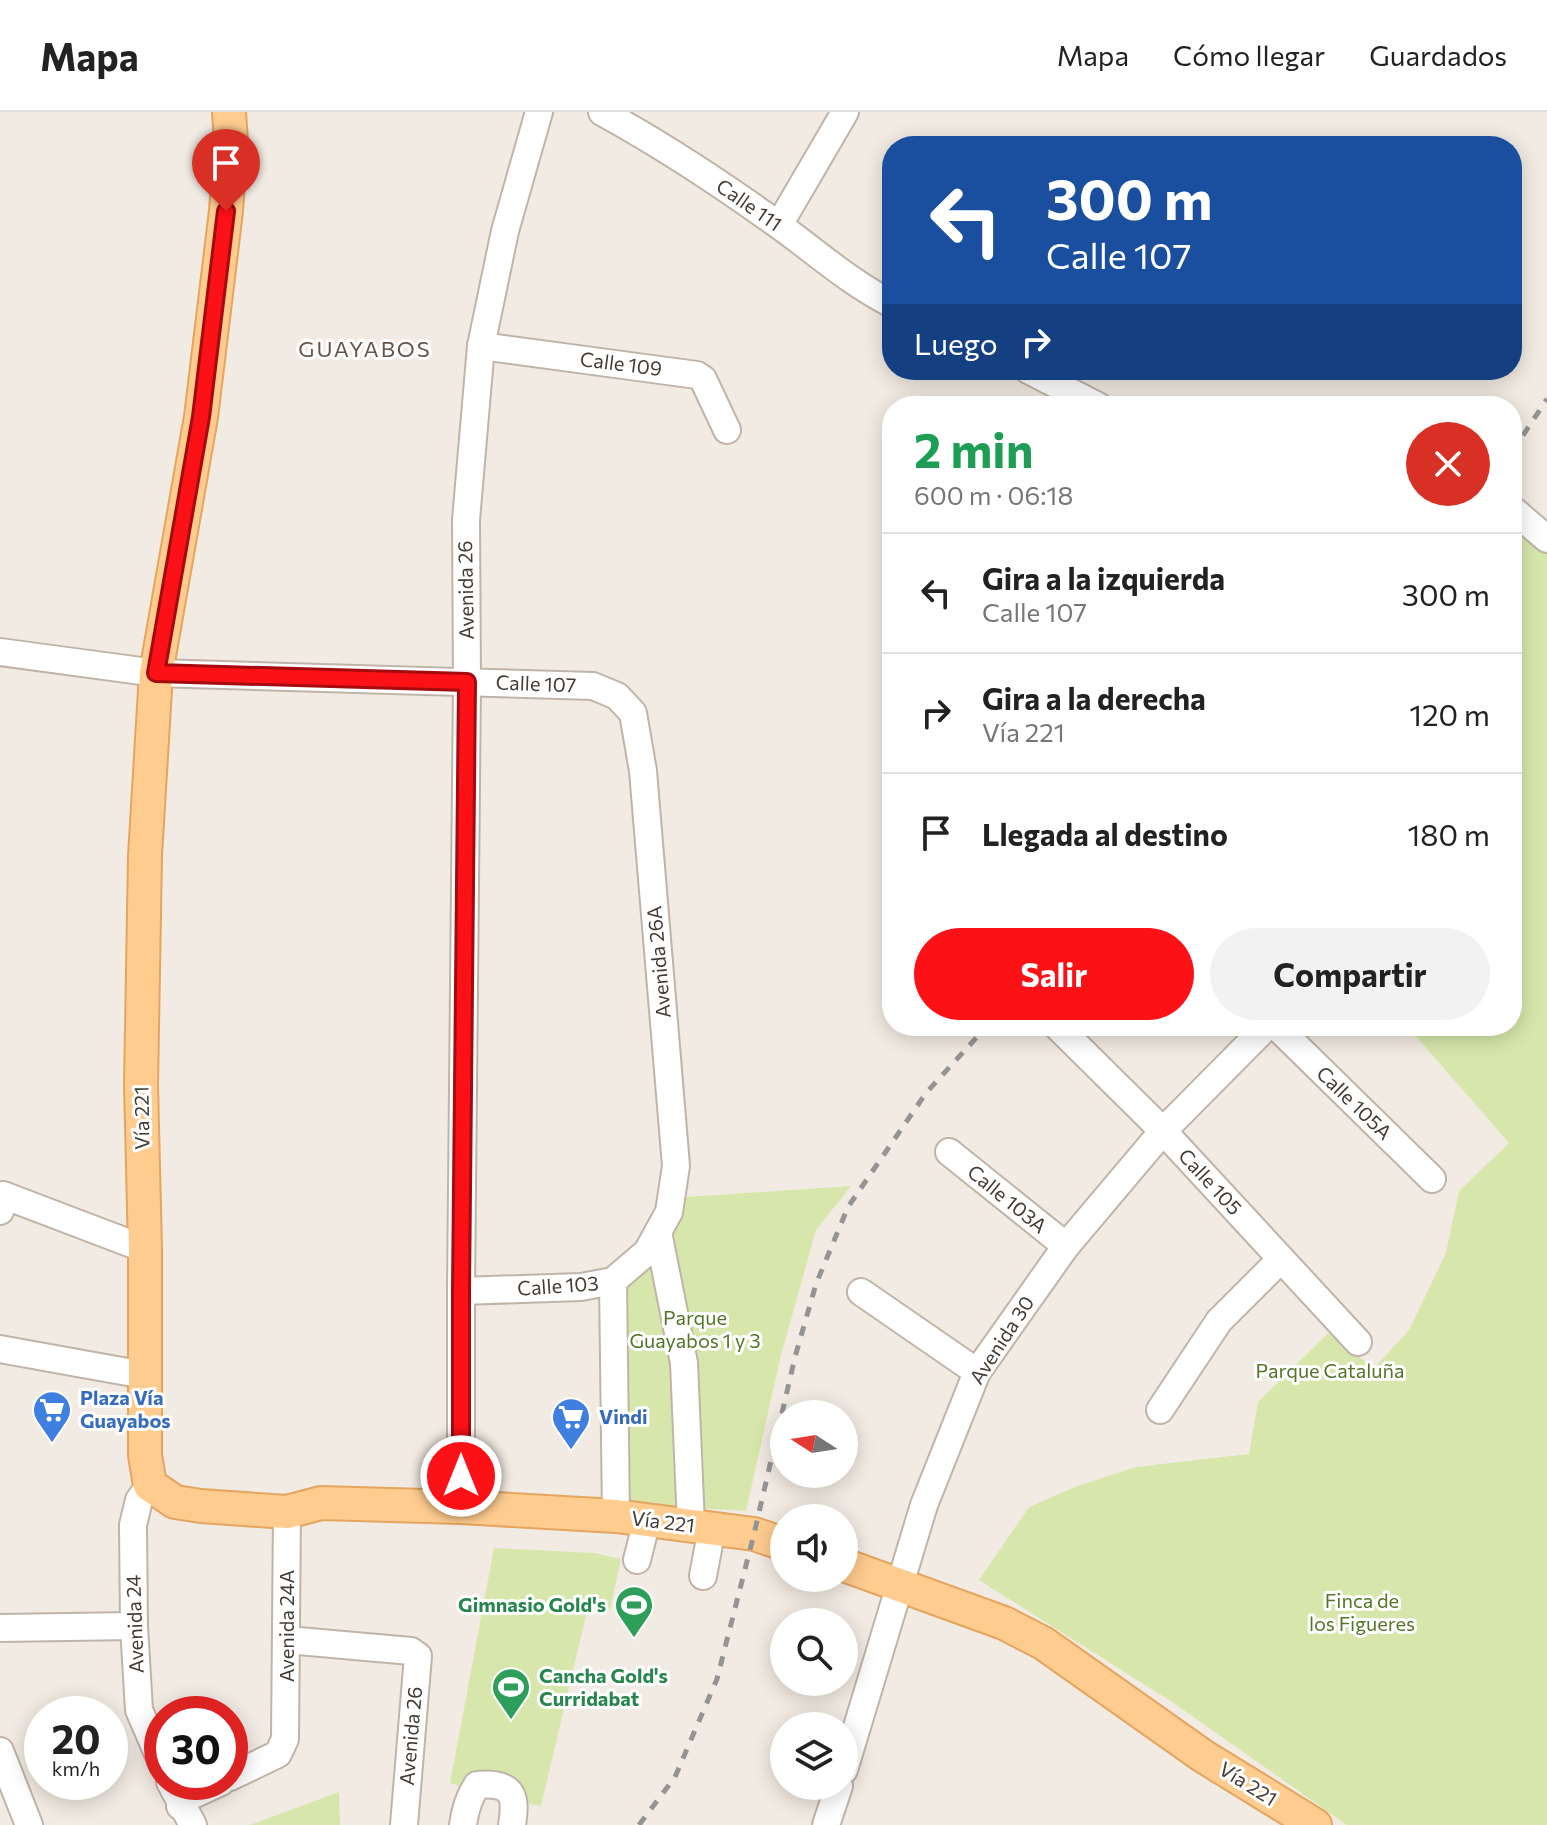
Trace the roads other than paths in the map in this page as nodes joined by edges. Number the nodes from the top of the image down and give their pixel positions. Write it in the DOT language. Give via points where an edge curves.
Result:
graph roads {
  1 [pos="229,112"];
  2 [pos="539,112"];
  3 [pos="602,112"];
  4 [pos="845,112"];
  5 [pos="779,225"];
  6 [pos="882,299"];
  7 [pos="481,346"];
  8 [pos="1047,380"];
  9 [pos="1079,396"];
  10 [pos="727,430"];
  11 [pos="1522,518"];
  12 [pos="1547,539"];
  13 [pos="0,652"];
  14 [pos="156,673"];
  15 [pos="467,682"];
  16 [pos="633,713"];
  17 [pos="1067,1036"];
  18 [pos="1257,1036"];
  19 [pos="1286,1036"];
  20 [pos="1163,1131"];
  21 [pos="949,1152"];
  22 [pos="1432,1179"];
  23 [pos="0,1211"];
  24 [pos="663,1222"];
  25 [pos="1066,1246"];
  26 [pos="145,1249"];
  27 [pos="1281,1259"];
  28 [pos="613,1281"];
  29 [pos="461,1291"];
  30 [pos="861,1292"];
  31 [pos="1358,1342"];
  32 [pos="0,1349"];
  33 [pos="977,1372"];
  34 [pos="144,1375"];
  35 [pos="1160,1410"];
  36 [pos="150,1485"];
  37 [pos="461,1507"];
  38 [pos="287,1512"];
  39 [pos="632,1518"];
  40 [pos="702,1526"];
  41 [pos="770,1539"];
  42 [pos="637,1560"];
  43 [pos="858,1570"];
  44 [pos="703,1576"];
  45 [pos="901,1584"];
  46 [pos="134,1626"];
  47 [pos="1,1627"];
  48 [pos="287,1640"];
  49 [pos="144,1722"];
  50 [pos="858,1724"];
  51 [pos="0,1751"];
  52 [pos="248,1768"];
  53 [pos="835,1800"];
  54 [pos="829,1824"];
  55 [pos="29,1825"];
  56 [pos="404,1825"];
  57 [pos="463,1825"];
  58 [pos="512,1825"];
  59 [pos="1315,1825"];
  1 -- 14 [label="main road, Vía 221" via="226,211 201,417"];
  2 -- 7 [label="street, Avenida 26" via="505,231"];
  3 -- 5 [label="street, Calle 111" via="670,150"];
  4 -- 5 [label="street"];
  5 -- 6 [label="street, Calle 111"];
  7 -- 10 [label="street, Calle 109" via="697,375"];
  7 -- 15 [label="street, Avenida 26" via="466,520"];
  8 -- 9 [label="street"];
  11 -- 12 [label="street"];
  13 -- 14 [label="street, Calle 107"];
  14 -- 15 [label="street, Calle 107"];
  14 -- 26 [label="main road, Vía 221" via="141,1085"];
  15 -- 16 [label="street, Calle 107" via="593,686 617,696"];
  15 -- 29 [label="street, Avenida 26"];
  16 -- 24 [label="street, Avenida 26A" via="643,771 676,1166"];
  17 -- 20 [label="street, Calle 105"];
  18 -- 20 [label="street, Avenida 30"];
  19 -- 22 [label="street, Calle 105A"];
  20 -- 25 [label="street, Avenida 30"];
  20 -- 27 [label="street, Calle 105"];
  21 -- 25 [label="street, Calle 103A"];
  23 -- 26 [label="street" via="3,1195"];
  24 -- 28 [label="street, Calle 103" via="647,1252"];
  24 -- 40 [label="street"];
  25 -- 33 [label="street, Avenida 30"];
  26 -- 34 [label="main road, Vía 221"];
  27 -- 31 [label="street, Calle 105"];
  27 -- 35 [label="street" via="1219,1321"];
  28 -- 29 [label="street, Calle 103"];
  28 -- 39 [label="street"];
  29 -- 37 [label="street, Avenida 26"];
  30 -- 33 [label="street"];
  32 -- 34 [label="street"];
  33 -- 45 [label="street, Avenida 30" via="924,1505"];
  34 -- 36 [label="main road, Vía 221"];
  36 -- 38 [label="main road, Vía 221" via="175,1502"];
  36 -- 46 [label="street, Avenida 24" via="139,1500 133,1525"];
  37 -- 38 [label="main road, Vía 221" via="321,1503"];
  37 -- 39 [label="main road, Vía 221"];
  38 -- 48 [label="street, Avenida 24A"];
  39 -- 40 [label="main road, Vía 221"];
  39 -- 42 [label="street"];
  40 -- 41 [label="main road, Vía 221"];
  40 -- 44 [label="street"];
  43 -- 45 [label="main road, Vía 221"];
  45 -- 50 [label="street, Avenida 30"];
  45 -- 59 [label="main road, Vía 221" via="1043,1643 1203,1756"];
  46 -- 47 [label="street"];
  46 -- 49 [label="street, Avenida 24"];
  48 -- 52 [label="street, Avenida 24A" via="285,1739 278,1754"];
  48 -- 56 [label="street, Avenida 26" via="411,1651 418,1656"];
  51 -- 55 [label="street"];
  53 -- 54 [label="street"];
  57 -- 58 [label="street" via="473,1791 485,1784 514,1795"];
}
